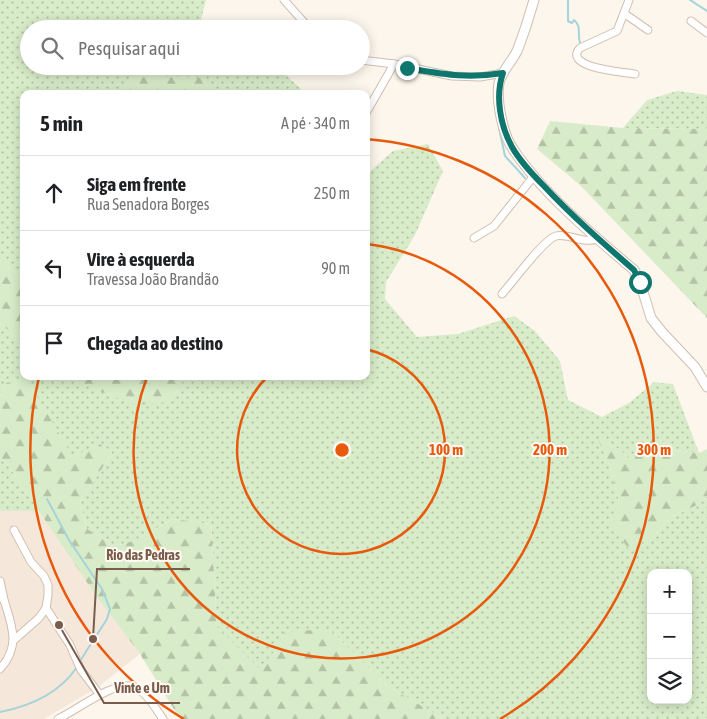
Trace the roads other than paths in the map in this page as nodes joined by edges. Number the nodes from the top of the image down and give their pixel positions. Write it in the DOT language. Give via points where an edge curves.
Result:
graph roads {
  1 [pos="284,0"];
  2 [pos="534,0"];
  3 [pos="629,0"];
  4 [pos="625,14"];
  5 [pos="302,20"];
  6 [pos="691,21"];
  7 [pos="648,30"];
  8 [pos="707,33"];
  9 [pos="370,61"];
  10 [pos="394,64"];
  11 [pos="503,73"];
  12 [pos="635,74"];
  13 [pos="370,106"];
  14 [pos="534,176"];
  15 [pos="474,238"];
  16 [pos="598,239"];
  17 [pos="502,294"];
  18 [pos="707,387"];
  19 [pos="14,530"];
  20 [pos="0,581"];
  21 [pos="2,598"];
  22 [pos="46,608"];
  23 [pos="14,640"];
  24 [pos="0,669"];
  25 [pos="100,695"];
  26 [pos="58,719"];
  27 [pos="163,719"];
  1 -- 5 [label="street"];
  2 -- 11 [label="street" via="517,51"];
  3 -- 4 [label="street"];
  4 -- 7 [label="street"];
  4 -- 12 [label="street" via="614,33 580,48 576,56 582,63 596,68"];
  6 -- 8 [label="street"];
  9 -- 10 [label="street"];
  10 -- 11 [label="street" via="452,76 480,77"];
  10 -- 13 [label="street"];
  11 -- 14 [label="street" via="498,100 506,131 513,149"];
  14 -- 15 [label="street" via="494,226"];
  14 -- 16 [label="street"];
  16 -- 17 [label="street" via="588,242 561,236 552,238"];
  16 -- 18 [label="street" via="634,270 651,318 695,367"];
  19 -- 22 [label="street" via="48,585"];
  20 -- 21 [label="street"];
  21 -- 23 [label="street"];
  22 -- 23 [label="street"];
  22 -- 25 [label="street" via="67,640 81,670"];
  23 -- 24 [label="street" via="9,659"];
  25 -- 26 [label="street"];
  25 -- 27 [label="street" via="131,686 147,697"];
}
